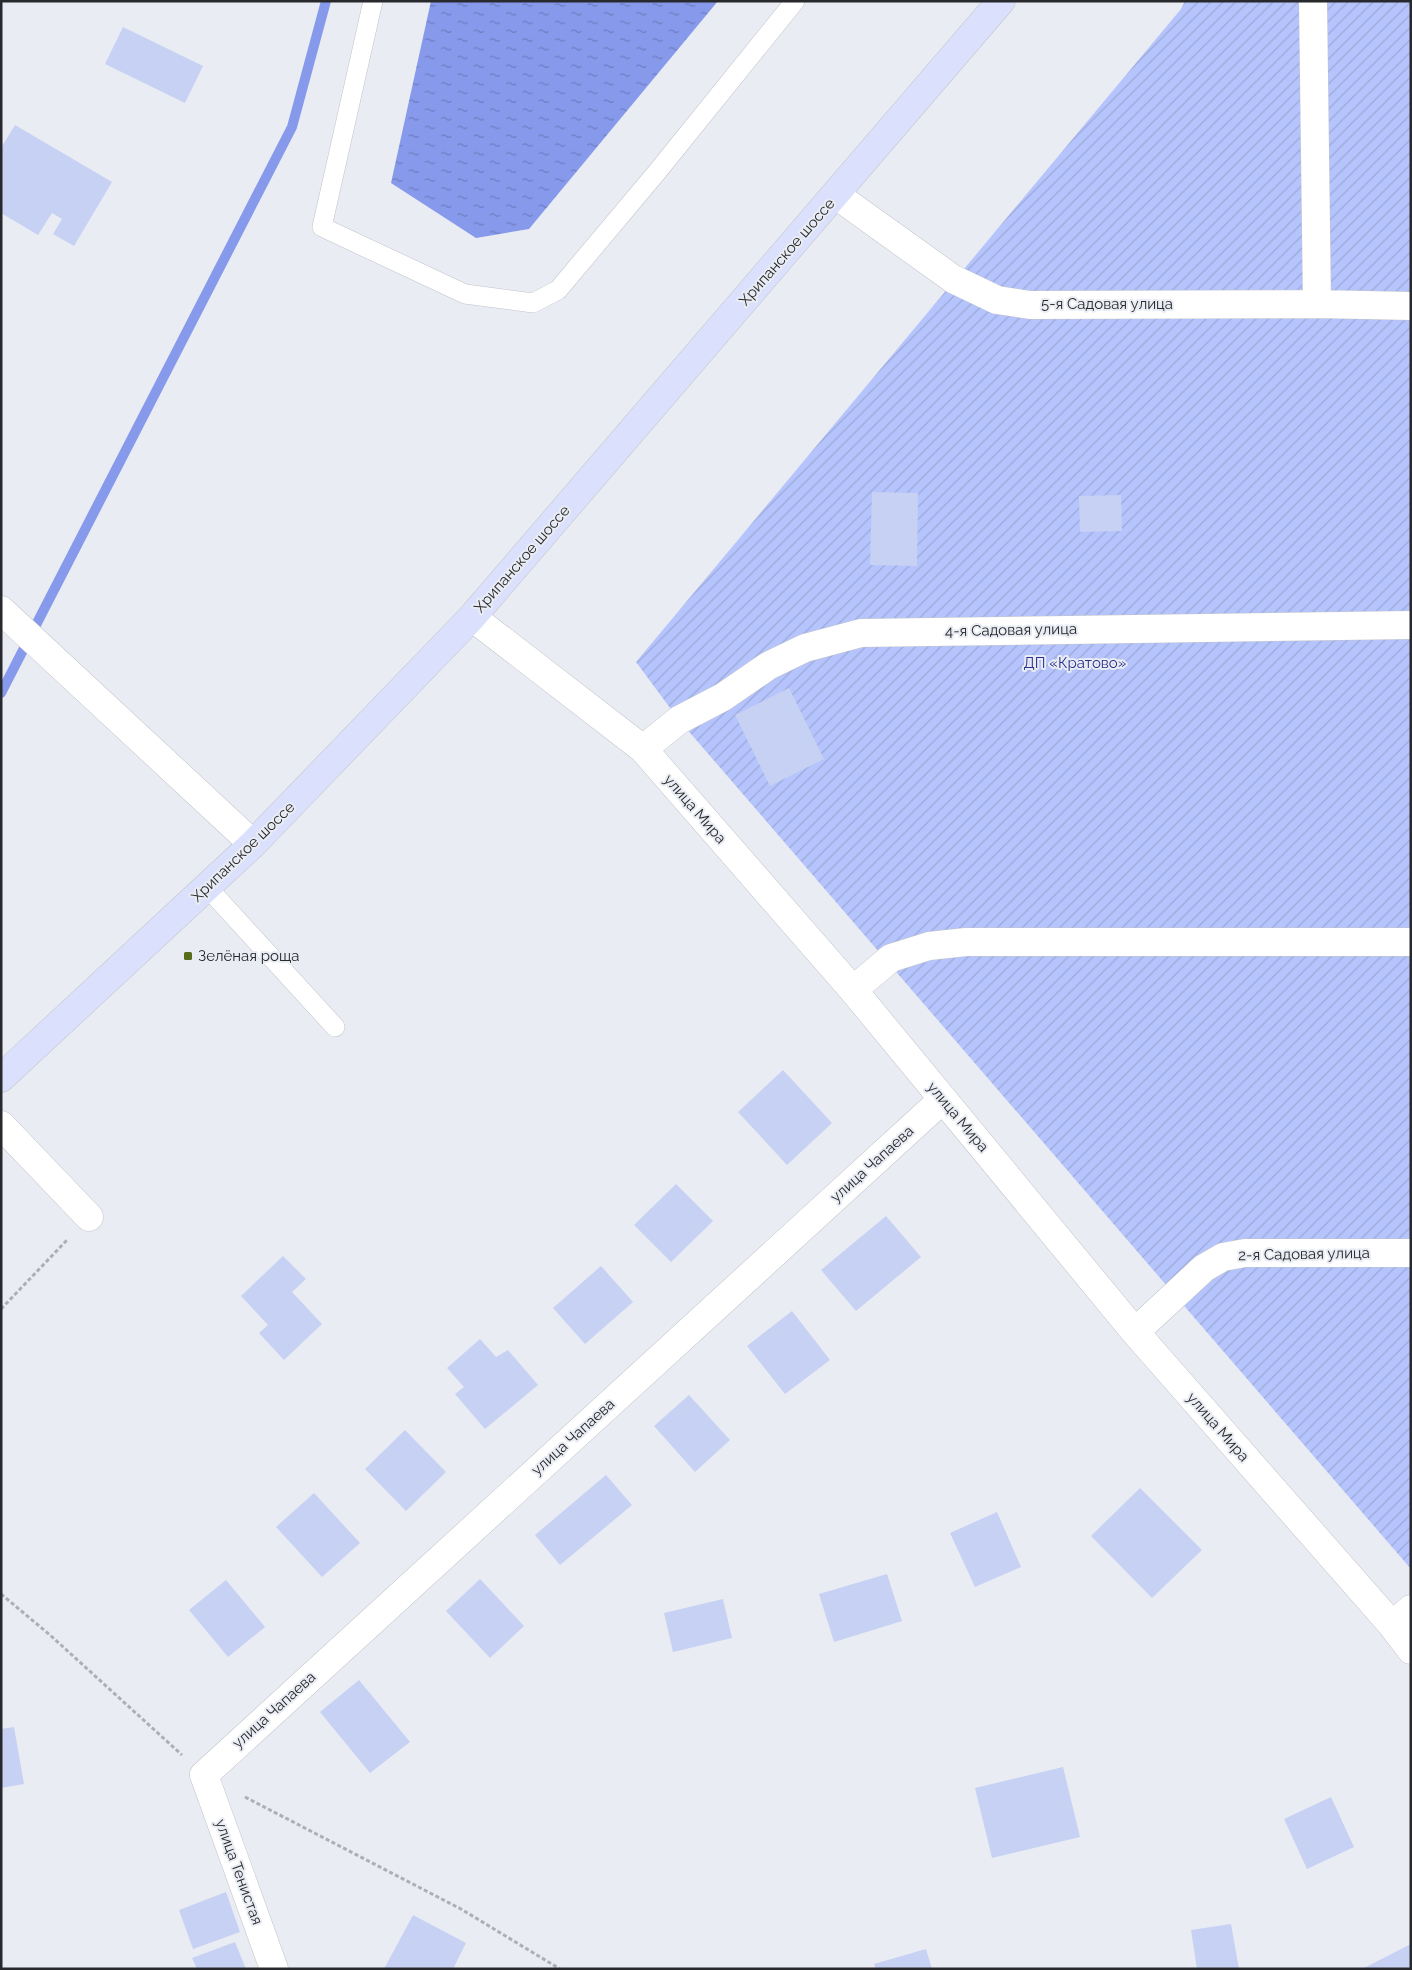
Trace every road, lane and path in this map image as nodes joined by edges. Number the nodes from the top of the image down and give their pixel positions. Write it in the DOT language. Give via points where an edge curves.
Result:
graph roads {
  1 [pos="373,1"];
  2 [pos="795,1"];
  3 [pos="1002,1"];
  4 [pos="1313,1"];
  5 [pos="836,195"];
  6 [pos="1317,304"];
  7 [pos="1411,306"];
  8 [pos="472,617"];
  9 [pos="10,618"];
  10 [pos="1411,625"];
  11 [pos="643,750"];
  12 [pos="254,844"];
  13 [pos="207,888"];
  14 [pos="1411,942"];
  15 [pos="853,990"];
  16 [pos="335,1028"];
  17 [pos="1,1078"];
  18 [pos="943,1099"];
  19 [pos="1,1125"];
  20 [pos="89,1217"];
  21 [pos="1411,1253"];
  22 [pos="1,1309"];
  23 [pos="1135,1332"];
  24 [pos="1,1594"];
  25 [pos="1401,1617"];
  26 [pos="1411,1650"];
  27 [pos="204,1774"];
  28 [pos="244,1797"];
  29 [pos="274,1969"];
  30 [pos="560,1969"];
  1 -- 2 [label="lane" via="322,227 465,294 533,303 558,290"];
  3 -- 5 [label="main road, Хрипанское шоссе"];
  4 -- 6 [label="street"];
  5 -- 6 [label="street, 5-я Садовая улица" via="953,279 997,300 1030,304"];
  5 -- 8 [label="main road, Хрипанское шоссе"];
  6 -- 7 [label="street, 5-я Садовая улица"];
  8 -- 11 [label="street, улица Мира"];
  8 -- 12 [label="main road, Хрипанское шоссе"];
  9 -- 12 [label="street"];
  10 -- 11 [label="street, 4-я Садовая улица" via="861,633 804,648 768,666 723,697 679,720"];
  11 -- 15 [label="street, улица Мира"];
  12 -- 13 [label="main road, Хрипанское шоссе"];
  13 -- 16 [label="lane"];
  13 -- 17 [label="main road, Хрипанское шоссе"];
  14 -- 15 [label="street" via="966,942 929,946 891,958"];
  15 -- 18 [label="street, улица Мира"];
  18 -- 23 [label="street, улица Мира"];
  18 -- 27 [label="street, улица Чапаева"];
  19 -- 20 [label="street"];
  20 -- 22 [label="path"];
  21 -- 23 [label="street, 2-я Садовая улица" via="1245,1253 1223,1258 1204,1268"];
  23 -- 25 [label="street, улица Мира"];
  24 -- 27 [label="path"];
  25 -- 26 [label="street, улица Мира"];
  27 -- 29 [label="street, улица Тенистая"];
  28 -- 30 [label="path" via="461,1909"];
}
